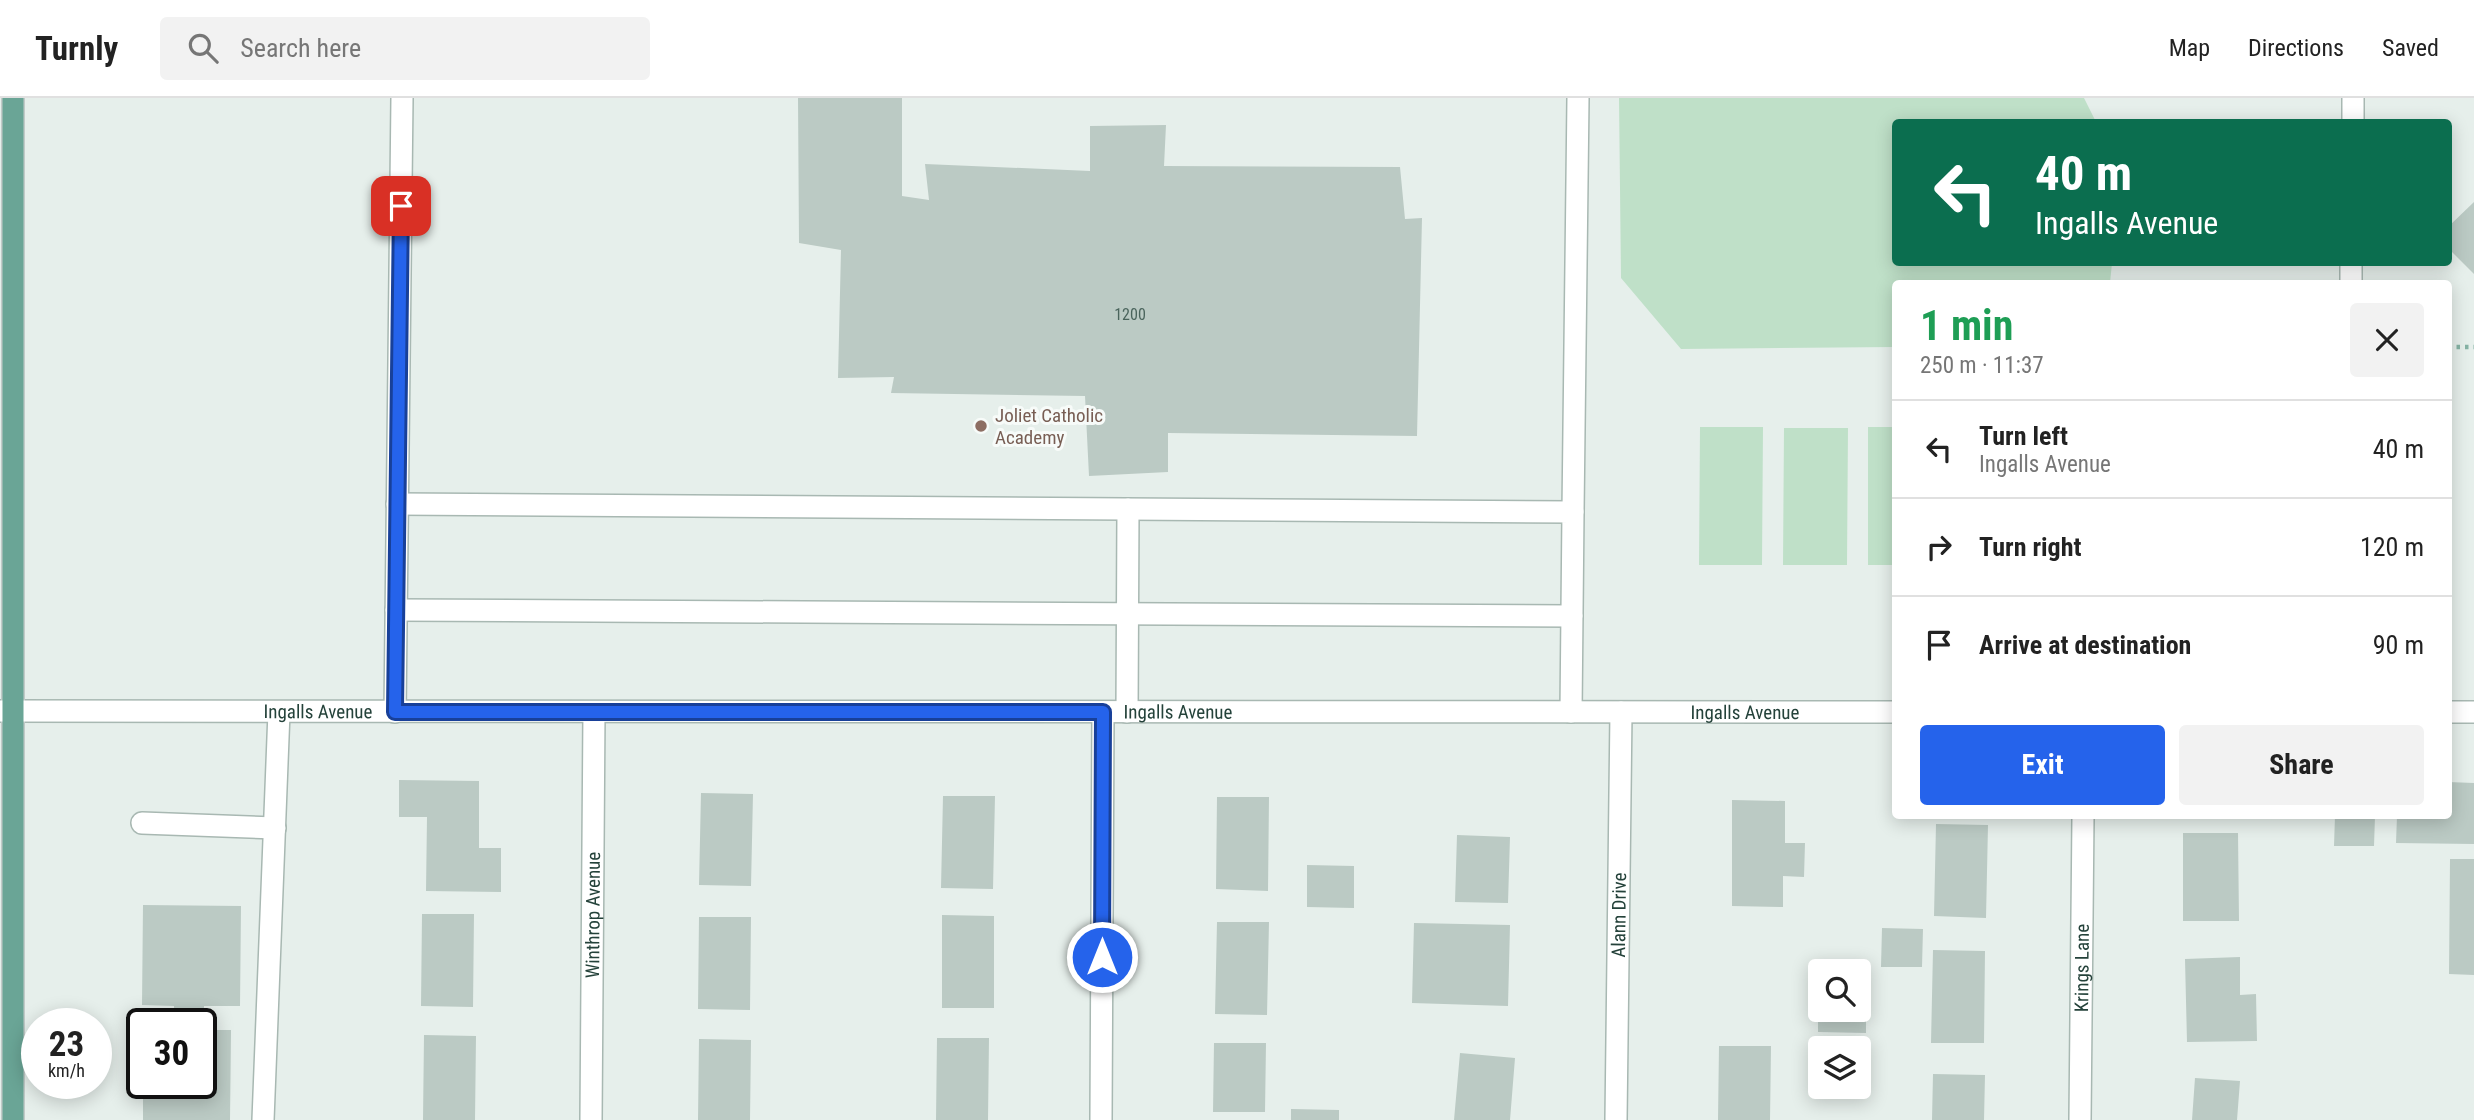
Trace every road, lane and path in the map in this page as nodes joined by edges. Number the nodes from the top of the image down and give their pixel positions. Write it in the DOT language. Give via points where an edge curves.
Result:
graph roads {
  1 [pos="13,98"];
  2 [pos="402,98"];
  3 [pos="1578,98"];
  4 [pos="2353,98"];
  5 [pos="2353,119"];
  6 [pos="7,198"];
  7 [pos="2452,347"];
  8 [pos="2474,347"];
  9 [pos="7,357"];
  10 [pos="397,504"];
  11 [pos="1128,509"];
  12 [pos="1573,512"];
  13 [pos="396,610"];
  14 [pos="1129,614"];
  15 [pos="1572,616"];
  16 [pos="6,711"];
  17 [pos="279,712"];
  18 [pos="395,712"];
  19 [pos="594,712"];
  20 [pos="1103,712"];
  21 [pos="1128,712"];
  22 [pos="1571,712"];
  23 [pos="1621,712"];
  24 [pos="1892,712"];
  25 [pos="2452,712"];
  26 [pos="2474,712"];
  27 [pos="2084,819"];
  28 [pos="142,823"];
  29 [pos="275,828"];
  30 [pos="13,1120"];
  31 [pos="264,1120"];
  32 [pos="591,1120"];
  33 [pos="1101,1120"];
  34 [pos="1616,1120"];
  35 [pos="2080,1120"];
  1 -- 6 [label="main road"];
  2 -- 10 [label="street"];
  3 -- 12 [label="street"];
  4 -- 5 [label="street"];
  6 -- 9 [label="main road"];
  7 -- 8 [label="path"];
  9 -- 16 [label="main road"];
  10 -- 11 [label="street"];
  10 -- 13 [label="street"];
  11 -- 12 [label="street"];
  11 -- 14 [label="street"];
  12 -- 15 [label="street"];
  13 -- 14 [label="street"];
  13 -- 18 [label="street"];
  14 -- 15 [label="street"];
  14 -- 21 [label="street"];
  15 -- 22 [label="street"];
  16 -- 17 [label="street, Ingalls Avenue"];
  16 -- 30 [label="main road"];
  17 -- 18 [label="street, Ingalls Avenue"];
  17 -- 29 [label="street"];
  18 -- 19 [label="street, Ingalls Avenue"];
  19 -- 20 [label="street, Ingalls Avenue"];
  19 -- 32 [label="street, Winthrop Avenue"];
  20 -- 21 [label="street, Ingalls Avenue"];
  20 -- 33 [label="street"];
  21 -- 22 [label="street, Ingalls Avenue"];
  22 -- 23 [label="street, Ingalls Avenue"];
  23 -- 24 [label="street, Ingalls Avenue"];
  23 -- 34 [label="street, Alann Drive"];
  25 -- 26 [label="street"];
  27 -- 35 [label="street, Krings Lane"];
  28 -- 29 [label="street"];
  29 -- 31 [label="street"];
}
